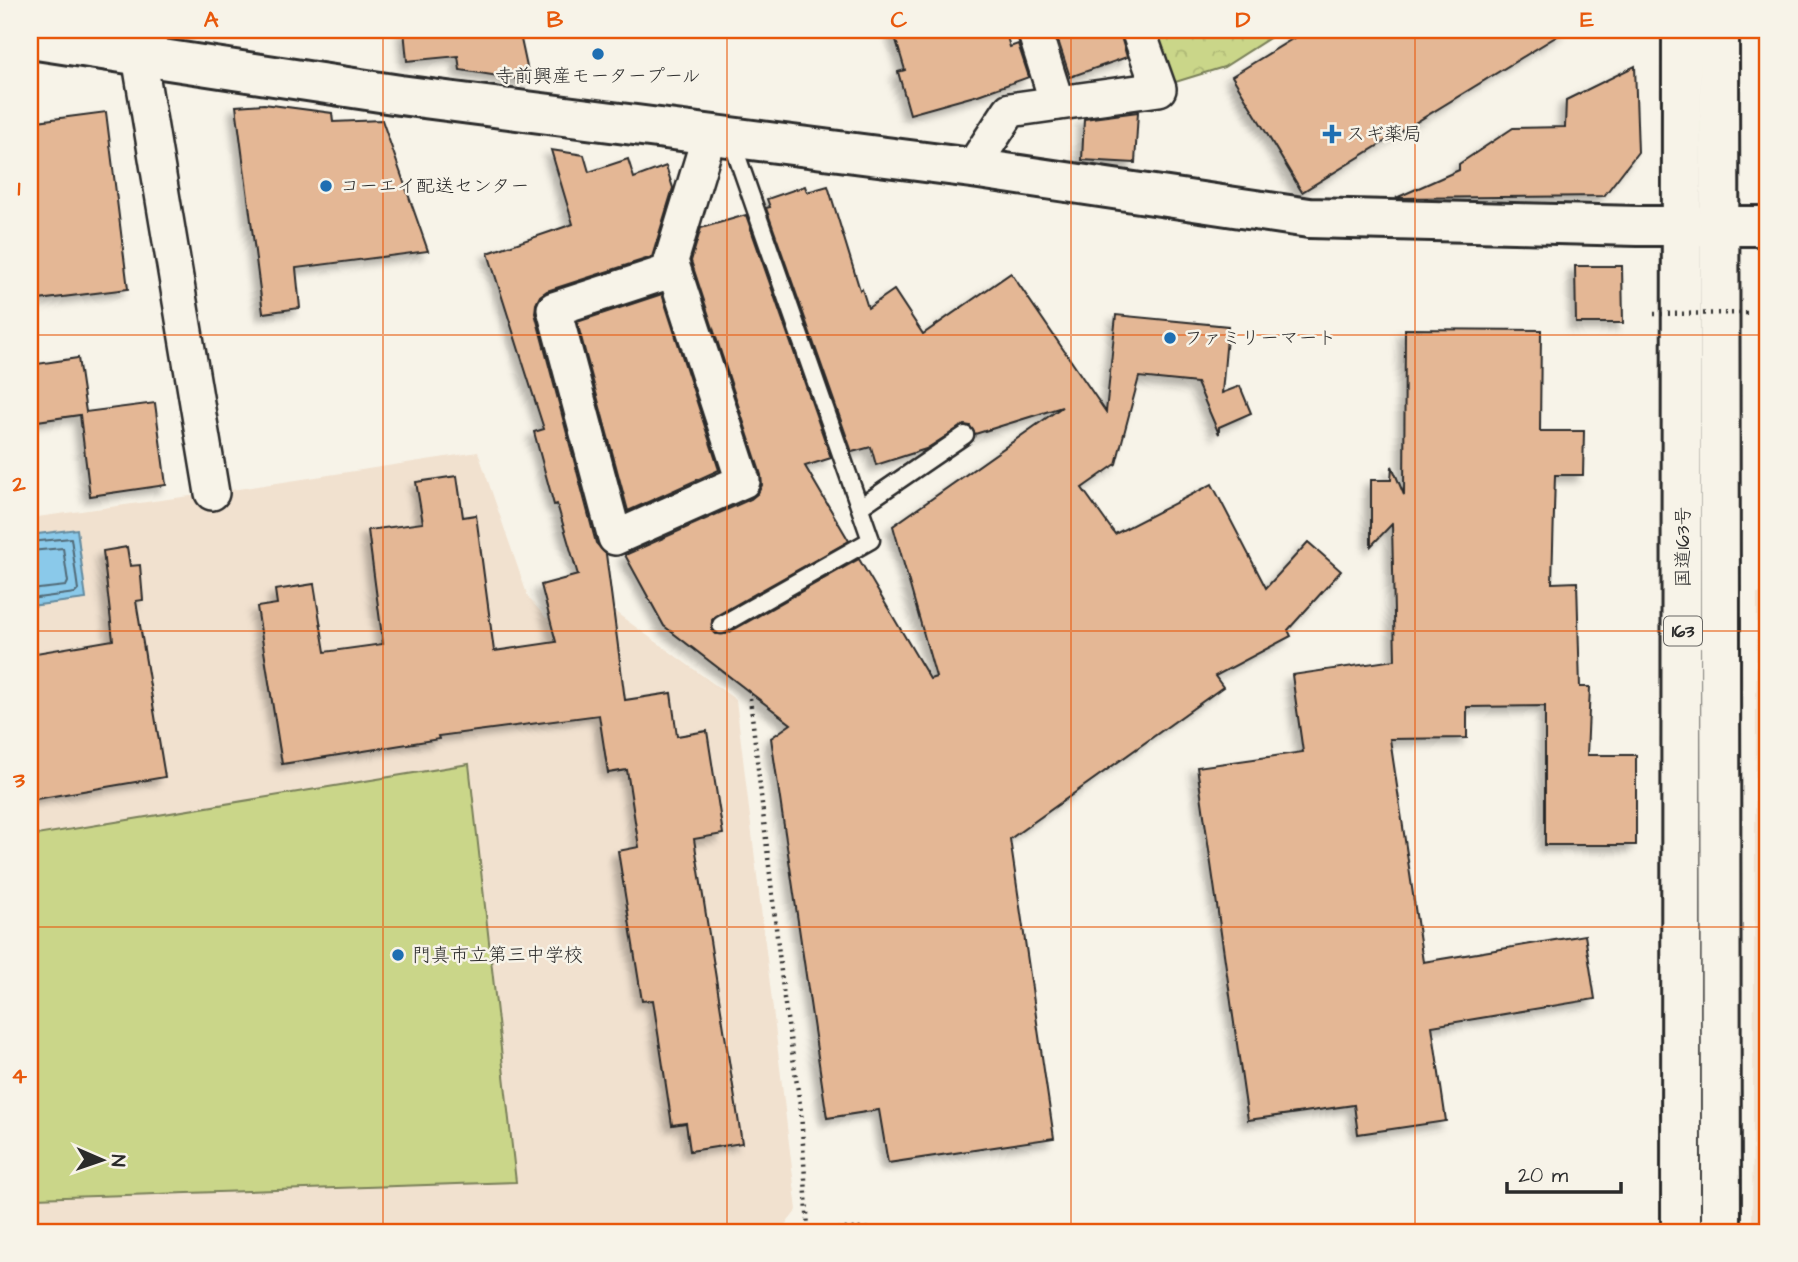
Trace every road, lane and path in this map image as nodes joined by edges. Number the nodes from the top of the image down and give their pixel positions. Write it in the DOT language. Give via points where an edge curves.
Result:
graph roads {
  1 [pos="1034,30"];
  2 [pos="1138,30"];
  3 [pos="1682,30"];
  4 [pos="1719,30"];
  5 [pos="30,39"];
  6 [pos="139,56"];
  7 [pos="1057,103"];
  8 [pos="720,137"];
  9 [pos="972,168"];
  10 [pos="1701,226"];
  11 [pos="1768,226"];
  12 [pos="674,270"];
  13 [pos="1748,313"];
  14 [pos="1654,314"];
  15 [pos="965,435"];
  16 [pos="212,493"];
  17 [pos="860,506"];
  18 [pos="721,625"];
  19 [pos="750,698"];
  20 [pos="808,1228"];
  21 [pos="1666,1231"];
  22 [pos="796,1232"];
  23 [pos="1721,1232"];
  1 -- 7 [label="street"];
  2 -- 7 [label="street" via="1159,89"];
  3 -- 10 [label="main road, 国道163号 / 163"];
  4 -- 10 [label="main road, 国道163号 / 163"];
  5 -- 6 [label="main road"];
  6 -- 8 [label="main road"];
  6 -- 16 [label="street"];
  7 -- 9 [label="street" via="1010,110"];
  8 -- 9 [label="main road"];
  8 -- 12 [label="street" via="671,261"];
  8 -- 17 [label="lane"];
  9 -- 10 [label="main road" via="1309,218"];
  10 -- 11 [label="main road"];
  10 -- 21 [label="main road, 国道163号 / 163"];
  10 -- 23 [label="main road, 国道163号 / 163"];
  12 -- 12 [label="street" via="743,481 615,538 554,309"];
  13 -- 14 [label="path, bridge"];
  15 -- 17 [label="lane"];
  17 -- 18 [label="lane" via="871,540"];
  19 -- 20 [label="path" via="801,1111"];
  20 -- 21 [label="path"];
  20 -- 22 [label="path"];
}
